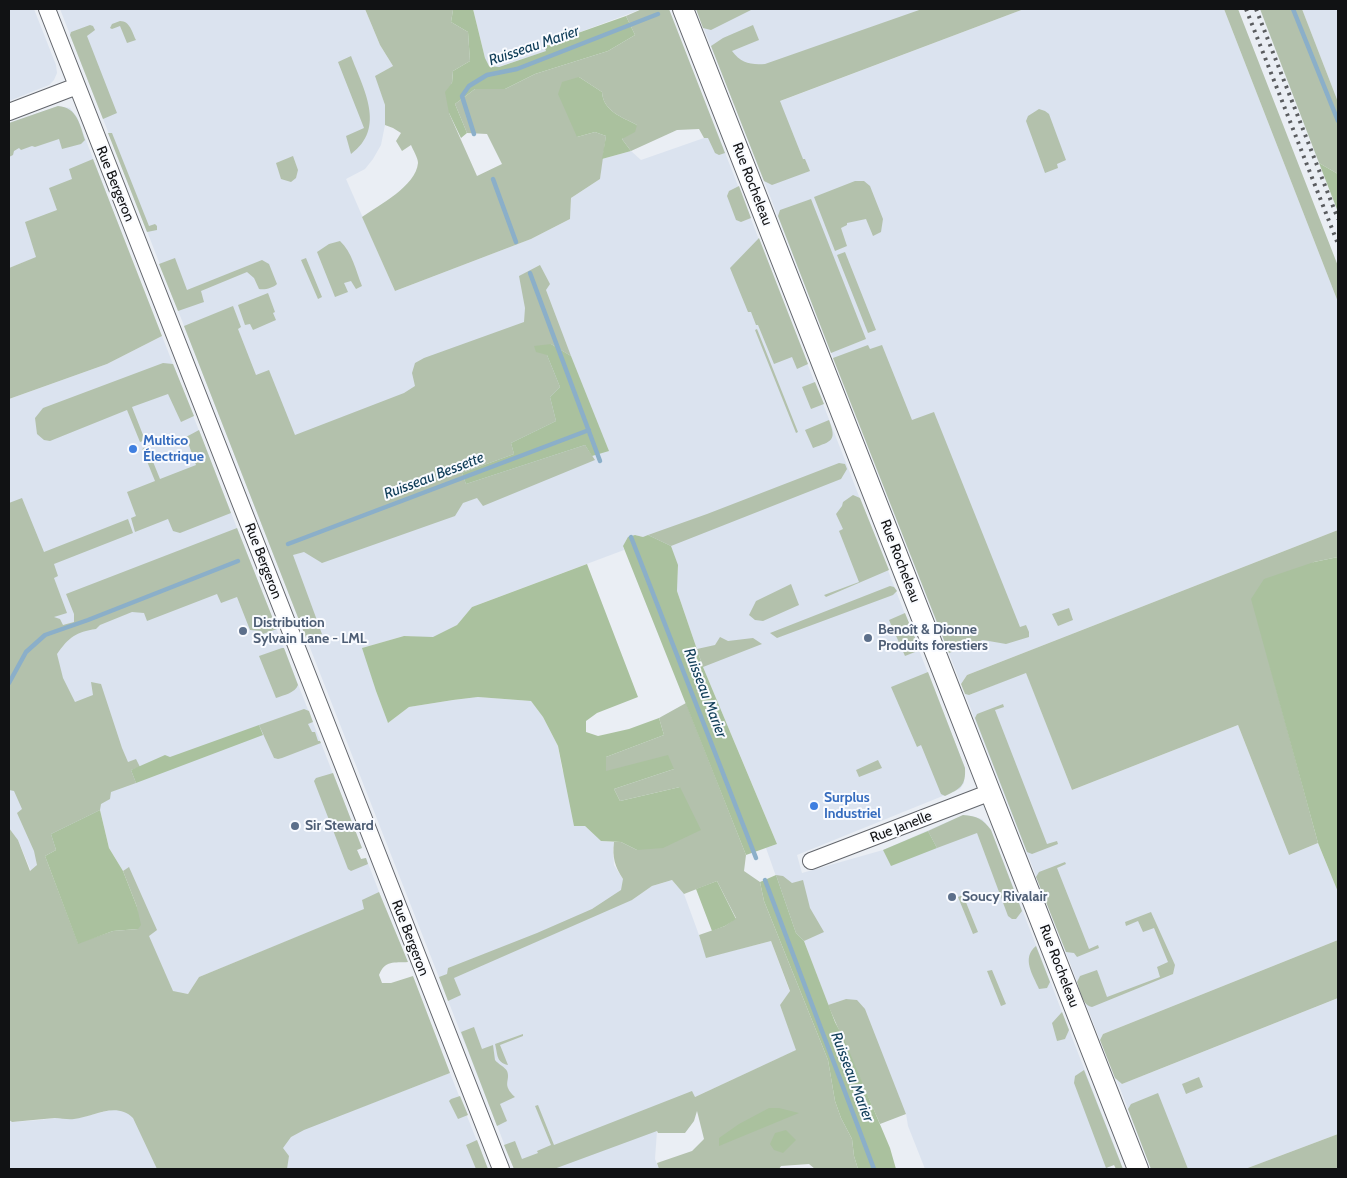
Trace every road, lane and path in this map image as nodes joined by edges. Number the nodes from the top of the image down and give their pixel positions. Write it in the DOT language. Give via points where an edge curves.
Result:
graph roads {
  1 [pos="47,9"];
  2 [pos="683,9"];
  3 [pos="77,86"];
  4 [pos="9,112"];
  5 [pos="991,792"];
  6 [pos="811,861"];
  7 [pos="501,1169"];
  8 [pos="1138,1169"];
  1 -- 3 [label="street, Rue Bergeron"];
  2 -- 5 [label="street, Rue Rocheleau"];
  3 -- 4 [label="street"];
  3 -- 7 [label="street, Rue Bergeron"];
  5 -- 6 [label="street, Rue Janelle"];
  5 -- 8 [label="street, Rue Rocheleau"];
}
